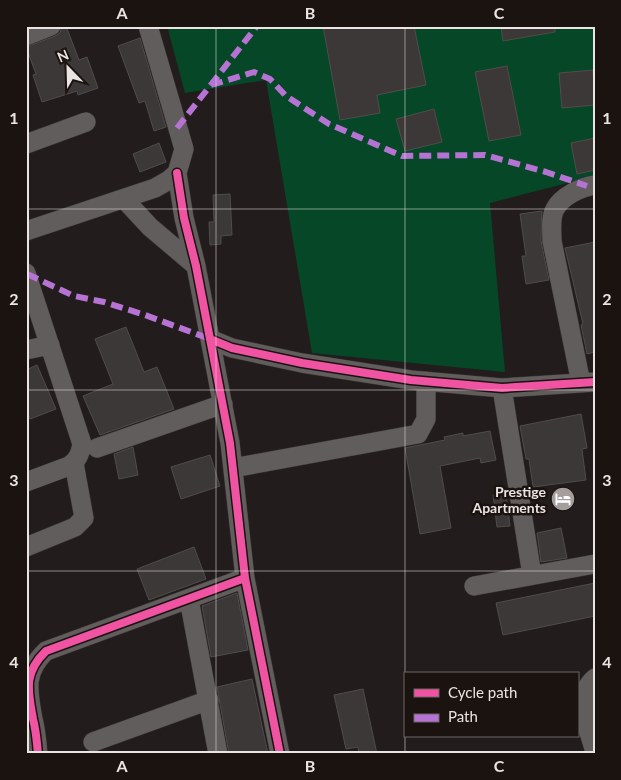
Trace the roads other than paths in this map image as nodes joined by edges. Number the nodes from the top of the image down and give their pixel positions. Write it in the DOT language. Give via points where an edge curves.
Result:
graph roads {
  1 [pos="51,26"];
  2 [pos="148,26"];
  3 [pos="26,36"];
  4 [pos="86,122"];
  5 [pos="26,144"];
  6 [pos="177,173"];
  7 [pos="595,185"];
  8 [pos="124,199"];
  9 [pos="26,231"];
  10 [pos="196,266"];
  11 [pos="26,273"];
  12 [pos="210,339"];
  13 [pos="50,345"];
  14 [pos="26,350"];
  15 [pos="426,381"];
  16 [pos="588,382"];
  17 [pos="502,388"];
  18 [pos="223,404"];
  19 [pos="97,448"];
  20 [pos="74,463"];
  21 [pos="233,468"];
  22 [pos="26,482"];
  23 [pos="26,547"];
  24 [pos="595,564"];
  25 [pos="532,574"];
  26 [pos="245,578"];
  27 [pos="474,586"];
  28 [pos="189,599"];
  29 [pos="595,678"];
  30 [pos="209,700"];
  31 [pos="93,742"];
  32 [pos="595,752"];
  33 [pos="38,754"];
  34 [pos="218,754"];
  35 [pos="280,754"];
  1 -- 3 [label="street"];
  2 -- 6 [label="street" via="184,149"];
  4 -- 5 [label="street"];
  6 -- 8 [label="street" via="155,188"];
  6 -- 10 [label="street"];
  7 -- 16 [label="street" via="562,200 554,210 552,224 552,241"];
  8 -- 9 [label="street"];
  8 -- 10 [label="street" via="150,227"];
  10 -- 12 [label="street"];
  11 -- 13 [label="street"];
  12 -- 15 [label="street" via="232,348 302,362"];
  12 -- 18 [label="street"];
  13 -- 14 [label="street"];
  13 -- 20 [label="street" via="82,444"];
  15 -- 17 [label="street"];
  15 -- 21 [label="street" via="426,419 418,434"];
  16 -- 17 [label="street"];
  17 -- 25 [label="street"];
  18 -- 19 [label="street"];
  18 -- 21 [label="street"];
  20 -- 22 [label="street"];
  20 -- 23 [label="street" via="84,518 75,527"];
  21 -- 26 [label="street"];
  24 -- 25 [label="street"];
  25 -- 27 [label="street"];
  26 -- 28 [label="street"];
  26 -- 35 [label="street"];
  28 -- 30 [label="street"];
  28 -- 33 [label="street" via="46,651 37,660 29,677 28,692"];
  29 -- 32 [label="street" via="586,688 584,698"];
  30 -- 31 [label="street"];
  30 -- 34 [label="street"];
}
